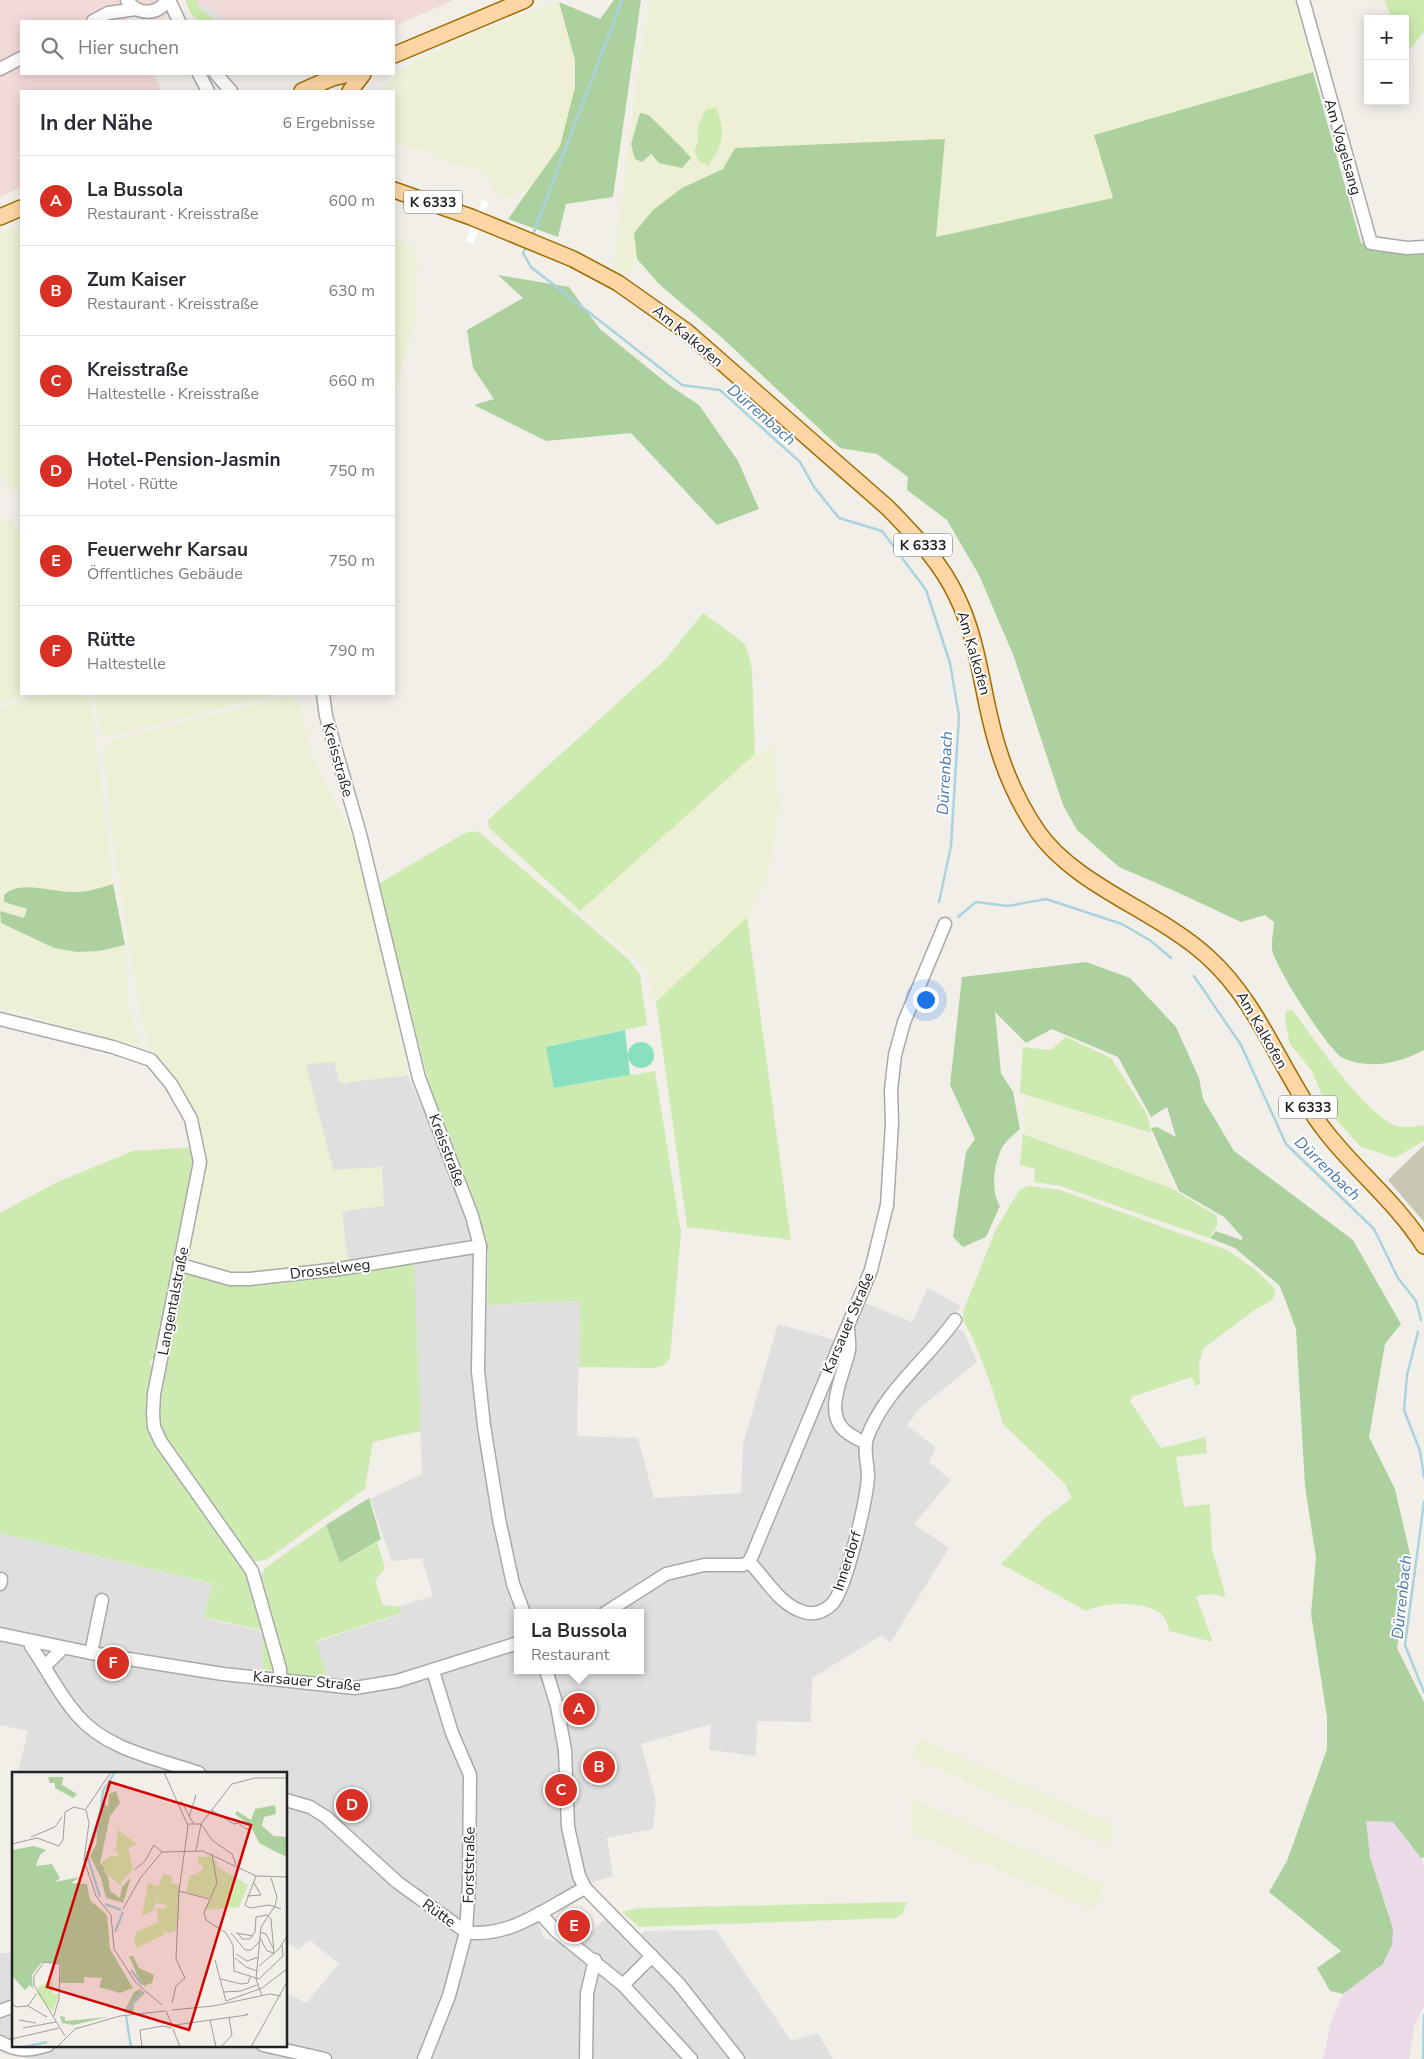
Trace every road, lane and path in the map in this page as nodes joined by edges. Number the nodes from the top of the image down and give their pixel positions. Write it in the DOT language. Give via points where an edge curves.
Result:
graph roads {
  1 [pos="118,0"];
  2 [pos="168,0"];
  3 [pos="525,0"];
  4 [pos="1303,0"];
  5 [pos="131,4"];
  6 [pos="149,12"];
  7 [pos="108,13"];
  8 [pos="95,20"];
  9 [pos="159,20"];
  10 [pos="178,20"];
  11 [pos="395,55"];
  12 [pos="20,59"];
  13 [pos="0,69"];
  14 [pos="217,75"];
  15 [pos="344,75"];
  16 [pos="347,75"];
  17 [pos="362,75"];
  18 [pos="230,90"];
  19 [pos="304,90"];
  20 [pos="334,90"];
  21 [pos="351,90"];
  22 [pos="395,190"];
  23 [pos="20,208"];
  24 [pos="0,217"];
  25 [pos="1424,247"];
  26 [pos="323,695"];
  27 [pos="945,924"];
  28 [pos="0,1018"];
  29 [pos="480,1246"];
  30 [pos="1424,1246"];
  31 [pos="181,1265"];
  32 [pos="955,1320"];
  33 [pos="847,1324"];
  34 [pos="866,1442"];
  35 [pos="749,1562"];
  36 [pos="102,1600"];
  37 [pos="522,1609"];
  38 [pos="611,1609"];
  39 [pos="0,1634"];
  40 [pos="30,1641"];
  41 [pos="514,1645"];
  42 [pos="63,1648"];
  43 [pos="91,1653"];
  44 [pos="45,1666"];
  45 [pos="433,1671"];
  46 [pos="547,1674"];
  47 [pos="280,1679"];
  48 [pos="196,1772"];
  49 [pos="288,1801"];
  50 [pos="585,1888"];
  51 [pos="540,1913"];
  52 [pos="466,1932"];
  53 [pos="652,1956"];
  54 [pos="595,1960"];
  55 [pos="623,1984"];
  56 [pos="12,2007"];
  57 [pos="0,2011"];
  58 [pos="0,2042"];
  59 [pos="45,2046"];
  60 [pos="267,2046"];
  61 [pos="325,2059"];
  62 [pos="424,2059"];
  63 [pos="586,2059"];
  64 [pos="691,2059"];
  65 [pos="738,2059"];
  1 -- 7 [label="street"];
  2 -- 6 [label="street"];
  2 -- 10 [label="street"];
  3 -- 11 [label="main road"];
  4 -- 25 [label="street, Am Vogelsang" via="1371,243"];
  5 -- 6 [label="street"];
  5 -- 7 [label="street"];
  6 -- 9 [label="street"];
  7 -- 8 [label="street"];
  12 -- 13 [label="street"];
  14 -- 18 [label="street"];
  15 -- 19 [label="main road"];
  16 -- 20 [label="main road"];
  17 -- 21 [label="main road"];
  22 -- 30 [label="main road, Am Kalkofen / K 6333" via="542,246 618,283 686,331 888,508 938,564 957,596 983,675 998,750 1024,811 1040,834 1059,855 1089,878 1187,939 1226,974 1252,1009 1325,1132 1402,1216"];
  23 -- 24 [label="main road"];
  26 -- 29 [label="street, Kreisstraße" via="419,1078 472,1216"];
  27 -- 33 [label="street, Karsauer Straße" via="904,1022 895,1056 886,1205 871,1270"];
  28 -- 31 [label="street, Langentalstraße" via="151,1060 170,1084 191,1119 200,1162"];
  29 -- 31 [label="street, Drosselweg" via="340,1269 250,1279 230,1279"];
  29 -- 37 [label="street, Kreisstraße" via="478,1370 484,1426 499,1519 513,1584"];
  31 -- 47 [label="street, Langentalstraße" via="154,1394 154,1427 160,1442 252,1571 280,1669"];
  32 -- 34 [label="street, Innerdorf" via="882,1406"];
  33 -- 34 [label="street" via="849,1348 834,1414 845,1431"];
  33 -- 35 [label="street, Karsauer Straße"];
  34 -- 35 [label="street, Innerdorf" via="868,1478 857,1534 833,1603 812,1614 801,1612 778,1595"];
  35 -- 38 [label="street" via="743,1565 704,1565 666,1574"];
  36 -- 43 [label="street"];
  39 -- 40 [label="street, Karsauer Straße"];
  40 -- 42 [label="street, Karsauer Straße"];
  40 -- 44 [label="street"];
  41 -- 45 [label="street, Karsauer Straße"];
  42 -- 43 [label="street, Karsauer Straße"];
  42 -- 44 [label="street"];
  43 -- 47 [label="street, Karsauer Straße" via="223,1674"];
  44 -- 48 [label="street" via="78,1717 100,1735 128,1749"];
  45 -- 47 [label="street, Karsauer Straße" via="355,1688"];
  45 -- 52 [label="street, Forststraße" via="452,1733 470,1775"];
  46 -- 50 [label="street" via="565,1750 568,1827 579,1876"];
  49 -- 52 [label="street, Rütte" via="310,1807 326,1817 397,1882"];
  50 -- 51 [label="street, Rütte"];
  50 -- 53 [label="street"];
  51 -- 52 [label="street, Rütte" via="494,1933"];
  51 -- 54 [label="street" via="556,1931"];
  52 -- 62 [label="street, Forststraße" via="449,1996"];
  53 -- 55 [label="street"];
  53 -- 65 [label="street" via="679,1984"];
  54 -- 55 [label="street"];
  54 -- 63 [label="street" via="587,1993"];
  55 -- 64 [label="street"];
  56 -- 57 [label="street"];
  58 -- 59 [label="street" via="29,2051"];
  60 -- 61 [label="street"];
}
